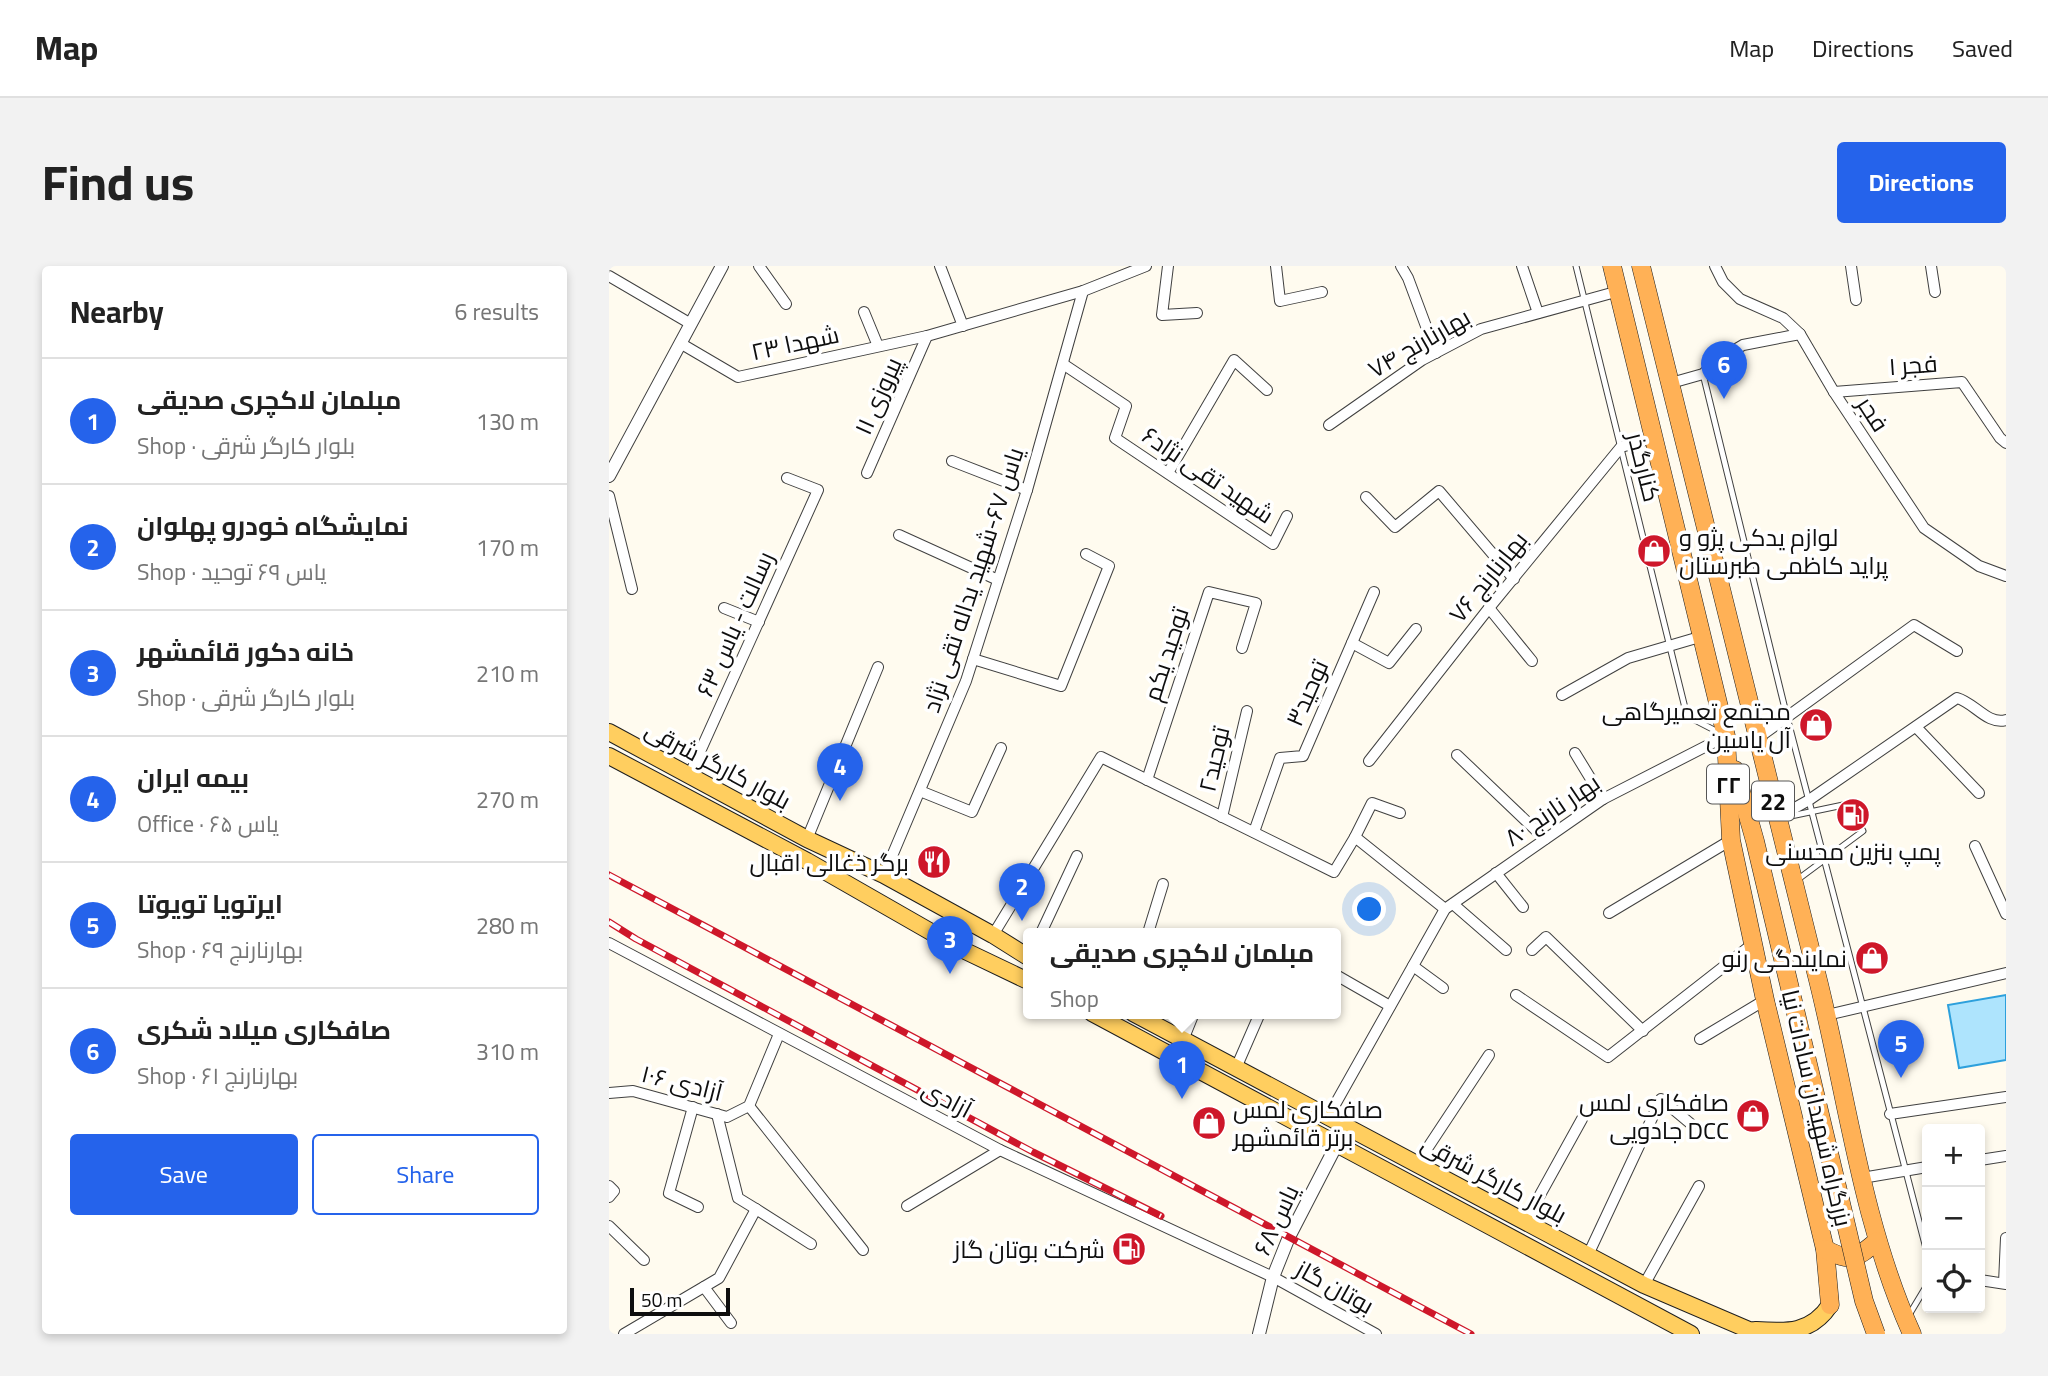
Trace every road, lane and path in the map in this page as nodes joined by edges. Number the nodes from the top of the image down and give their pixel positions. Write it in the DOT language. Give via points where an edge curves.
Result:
graph roads {
  1 [pos="722,266"];
  2 [pos="759,266"];
  3 [pos="940,266"];
  4 [pos="1146,266"];
  5 [pos="1168,266"];
  6 [pos="1276,266"];
  7 [pos="1401,266"];
  8 [pos="1522,266"];
  9 [pos="1576,266"];
  10 [pos="1612,266"];
  11 [pos="1641,266"];
  12 [pos="1714,266"];
  13 [pos="1851,266"];
  14 [pos="1931,266"];
  15 [pos="609,276"];
  16 [pos="1083,291"];
  17 [pos="1619,291"];
  18 [pos="1322,292"];
  19 [pos="1935,292"];
  20 [pos="1585,300"];
  21 [pos="1856,300"];
  22 [pos="786,304"];
  23 [pos="864,312"];
  24 [pos="1197,313"];
  25 [pos="1538,313"];
  26 [pos="691,324"];
  27 [pos="963,326"];
  28 [pos="1800,334"];
  29 [pos="927,336"];
  30 [pos="680,343"];
  31 [pos="878,346"];
  32 [pos="1436,353"];
  33 [pos="1063,363"];
  34 [pos="1703,374"];
  35 [pos="1671,383"];
  36 [pos="1267,390"];
  37 [pos="1834,392"];
  38 [pos="1329,425"];
  39 [pos="1653,438"];
  40 [pos="2006,443"];
  41 [pos="1621,447"];
  42 [pos="952,461"];
  43 [pos="867,473"];
  44 [pos="1168,473"];
  45 [pos="609,476"];
  46 [pos="787,478"];
  47 [pos="1027,490"];
  48 [pos="609,496"];
  49 [pos="1366,497"];
  50 [pos="1287,516"];
  51 [pos="899,535"];
  52 [pos="1086,554"];
  53 [pos="2006,576"];
  54 [pos="1514,579"];
  55 [pos="998,580"];
  56 [pos="632,589"];
  57 [pos="1374,592"];
  58 [pos="725,608"];
  59 [pos="1489,608"];
  60 [pos="758,622"];
  61 [pos="1416,629"];
  62 [pos="1703,636"];
  63 [pos="1352,643"];
  64 [pos="1670,646"];
  65 [pos="1242,648"];
  66 [pos="1957,651"];
  67 [pos="973,659"];
  68 [pos="1532,661"];
  69 [pos="878,667"];
  70 [pos="1562,695"];
  71 [pos="1247,711"];
  72 [pos="1787,717"];
  73 [pos="2006,720"];
  74 [pos="1916,727"];
  75 [pos="609,732"];
  76 [pos="1726,736"];
  77 [pos="1758,738"];
  78 [pos="1001,748"];
  79 [pos="1575,753"];
  80 [pos="1457,755"];
  81 [pos="609,756"];
  82 [pos="1369,761"];
  83 [pos="689,776"];
  84 [pos="1147,780"];
  85 [pos="920,791"];
  86 [pos="1979,793"];
  87 [pos="1603,799"];
  88 [pos="1809,800"];
  89 [pos="1812,812"];
  90 [pos="1400,813"];
  91 [pos="1222,817"];
  92 [pos="1777,818"];
  93 [pos="1254,832"];
  94 [pos="1355,837"];
  95 [pos="807,839"];
  96 [pos="1545,839"];
  97 [pos="1731,840"];
  98 [pos="1975,846"];
  99 [pos="1077,856"];
  100 [pos="1824,858"];
  101 [pos="1496,873"];
  102 [pos="884,875"];
  103 [pos="1794,882"];
  104 [pos="1163,884"];
  105 [pos="1449,906"];
  106 [pos="1523,907"];
  107 [pos="1609,913"];
  108 [pos="2006,914"];
  109 [pos="1043,928"];
  110 [pos="1149,928"];
  111 [pos="993,935"];
  112 [pos="609,943"];
  113 [pos="1754,943"];
  114 [pos="1506,950"];
  115 [pos="1532,950"];
  116 [pos="1023,954"];
  117 [pos="1413,966"];
  118 [pos="2006,973"];
  119 [pos="1341,978"];
  120 [pos="1023,979"];
  121 [pos="1443,988"];
  122 [pos="1516,995"];
  123 [pos="1765,1000"];
  124 [pos="1390,1006"];
  125 [pos="1861,1006"];
  126 [pos="1827,1015"];
  127 [pos="1102,1019"];
  128 [pos="1144,1019"];
  129 [pos="1192,1019"];
  130 [pos="1257,1019"];
  131 [pos="1643,1031"];
  132 [pos="779,1034"];
  133 [pos="1184,1040"];
  134 [pos="1700,1040"];
  135 [pos="1489,1055"];
  136 [pos="1236,1068"];
  137 [pos="609,1093"];
  138 [pos="2006,1097"];
  139 [pos="749,1106"];
  140 [pos="693,1107"];
  141 [pos="717,1114"];
  142 [pos="1890,1114"];
  143 [pos="1328,1118"];
  144 [pos="1582,1119"];
  145 [pos="1691,1124"];
  146 [pos="1337,1144"];
  147 [pos="1000,1150"];
  148 [pos="2006,1156"];
  149 [pos="1985,1159"];
  150 [pos="1416,1164"];
  151 [pos="1922,1168"];
  152 [pos="1905,1170"];
  153 [pos="1862,1178"];
  154 [pos="609,1186"];
  155 [pos="1699,1186"];
  156 [pos="609,1197"];
  157 [pos="698,1206"];
  158 [pos="907,1206"];
  159 [pos="756,1209"];
  160 [pos="1525,1222"];
  161 [pos="609,1226"];
  162 [pos="2006,1238"];
  163 [pos="1877,1241"];
  164 [pos="811,1244"];
  165 [pos="1825,1249"];
  166 [pos="863,1250"];
  167 [pos="1926,1250"];
  168 [pos="1588,1255"];
  169 [pos="645,1260"];
  170 [pos="1273,1277"];
  171 [pos="1985,1281"];
  172 [pos="2005,1283"];
  173 [pos="1644,1285"];
  174 [pos="704,1287"];
  175 [pos="1922,1297"];
  176 [pos="1830,1305"];
  177 [pos="731,1323"];
  178 [pos="1909,1327"];
  179 [pos="1756,1333"];
  180 [pos="624,1334"];
  181 [pos="1259,1334"];
  182 [pos="1375,1334"];
  183 [pos="1691,1334"];
  184 [pos="1876,1334"];
  1 -- 26 [label="street"];
  2 -- 22 [label="street"];
  3 -- 27 [label="street"];
  4 -- 16 [label="street, شهدا ۲۳"];
  5 -- 24 [label="street" via="1161,315"];
  6 -- 18 [label="street" via="1280,301"];
  7 -- 32 [label="street"];
  8 -- 25 [label="street"];
  9 -- 20 [label="lane, کنارگذر"];
  10 -- 17 [label="highway, بزرگراه شهیدان سادات نیا / ۲۲"];
  11 -- 35 [label="highway, بزرگراه شهیدان سادات نیا / 22"];
  12 -- 28 [label="street, فجر" via="1740,299 1783,318"];
  13 -- 21 [label="street"];
  14 -- 19 [label="street"];
  15 -- 26 [label="street"];
  16 -- 27 [label="street, شهدا ۲۳"];
  16 -- 33 [label="street, یاس ۶۷-شهید یداله تقی نژاد"];
  17 -- 20 [label="street, بهارنارنج ۷۴"];
  17 -- 39 [label="highway, بزرگراه شهیدان سادات نیا / ۲۲"];
  20 -- 25 [label="street, بهارنارنج ۷۴"];
  20 -- 41 [label="lane, کنارگذر"];
  23 -- 31 [label="street"];
  25 -- 32 [label="street, بهارنارنج ۷۴" via="1481,329"];
  26 -- 30 [label="street"];
  27 -- 29 [label="street, شهدا ۲۳"];
  28 -- 34 [label="street" via="1743,345"];
  28 -- 37 [label="street, فجر"];
  29 -- 31 [label="street, شهدا ۲۳"];
  29 -- 43 [label="street, پیروزی ۱۱"];
  30 -- 31 [label="street, شهدا ۲۳" via="738,377"];
  30 -- 45 [label="street"];
  32 -- 38 [label="street, بهارنارنج ۷۴"];
  33 -- 44 [label="street, شهید تقی نژاد۶" via="1125,406 1115,438"];
  33 -- 47 [label="street, یاس ۶۷-شهید یداله تقی نژاد"];
  34 -- 35 [label="street"];
  34 -- 72 [label="lane"];
  35 -- 77 [label="highway, بزرگراه شهیدان سادات نیا / 22"];
  36 -- 44 [label="street" via="1234,360"];
  37 -- 40 [label="street, فجر ۱" via="1962,383"];
  37 -- 53 [label="street, فجر" via="1924,528 1979,566"];
  39 -- 41 [label="street"];
  39 -- 62 [label="highway, بزرگراه شهیدان سادات نیا / ۲۲"];
  41 -- 54 [label="street, بهارنارنج ۷۶"];
  41 -- 64 [label="lane, کنارگذر"];
  42 -- 47 [label="street"];
  44 -- 50 [label="street, شهید تقی نژاد۶" via="1273,544"];
  46 -- 60 [label="street, رسالت - یاس ۶۳" via="818,490"];
  47 -- 55 [label="street, یاس ۶۷-شهید یداله تقی نژاد"];
  48 -- 56 [label="street"];
  49 -- 54 [label="street" via="1395,527 1439,491"];
  51 -- 55 [label="street"];
  52 -- 67 [label="street" via="1109,566 1061,686"];
  54 -- 59 [label="street, بهارنارنج ۷۶"];
  55 -- 67 [label="street, یاس ۶۷-شهید یداله تقی نژاد"];
  57 -- 63 [label="street, توحید۳"];
  58 -- 60 [label="street"];
  59 -- 68 [label="street"];
  59 -- 82 [label="street, بهارنارنج ۷۶"];
  60 -- 83 [label="street, رسالت - یاس ۶۳"];
  61 -- 63 [label="street" via="1389,663"];
  62 -- 64 [label="street"];
  62 -- 76 [label="highway, بزرگراه شهیدان سادات نیا / ۲۲"];
  63 -- 93 [label="street, توحید۳" via="1303,756 1280,758"];
  64 -- 70 [label="street" via="1628,658"];
  64 -- 76 [label="lane, کنارگذر" via="1687,716"];
  65 -- 84 [label="street, توحید یکم" via="1256,603 1209,592"];
  66 -- 72 [label="street" via="1914,625"];
  67 -- 85 [label="street, یاس ۶۷-شهید یداله تقی نژاد"];
  69 -- 95 [label="street"];
  71 -- 91 [label="street, توحید۲"];
  72 -- 77 [label="street"];
  72 -- 88 [label="lane"];
  73 -- 74 [label="street" via="1991,719 1957,698"];
  74 -- 86 [label="street"];
  74 -- 88 [label="street"];
  75 -- 83 [label="main road, بلوار کارگر شرقی"];
  76 -- 87 [label="street, بهار نارنج ۸۰"];
  76 -- 97 [label="highway, بزرگراه شهیدان سادات نیا / ۲۲"];
  76 -- 184 [label="highway, 22, bridge" via="1864,1301"];
  77 -- 92 [label="highway, بزرگراه شهیدان سادات نیا / 22"];
  78 -- 85 [label="street" via="972,812"];
  79 -- 87 [label="street"];
  80 -- 96 [label="street"];
  81 -- 120 [label="main road, بلوار کارگر شرقی"];
  83 -- 95 [label="main road, بلوار کارگر شرقی"];
  84 -- 91 [label="street"];
  84 -- 111 [label="street" via="1101,757"];
  85 -- 102 [label="street, یاس ۶۷-شهید یداله تقی نژاد"];
  87 -- 96 [label="street, بهار نارنج ۸۰"];
  88 -- 89 [label="lane"];
  88 -- 92 [label="street"];
  89 -- 92 [label="lane"];
  89 -- 100 [label="lane"];
  89 -- 100 [label="lane" via="1848,804 1863,831"];
  90 -- 94 [label="street" via="1372,803"];
  91 -- 93 [label="street"];
  92 -- 103 [label="highway, بزرگراه شهیدان سادات نیا / 22"];
  93 -- 94 [label="street" via="1334,872"];
  94 -- 105 [label="street"];
  95 -- 102 [label="main road, بلوار کارگر شرقی"];
  96 -- 101 [label="street, بهار نارنج ۸۰"];
  97 -- 107 [label="street"];
  97 -- 113 [label="highway, بزرگراه شهیدان سادات نیا / ۲۲"];
  98 -- 108 [label="street"];
  99 -- 109 [label="street"];
  100 -- 103 [label="lane"];
  100 -- 125 [label="lane"];
  101 -- 105 [label="street, بهار نارنج ۸۰"];
  101 -- 106 [label="street"];
  102 -- 111 [label="main road, بلوار کارگر شرقی"];
  103 -- 126 [label="highway, بزرگراه شهیدان سادات نیا / 22"];
  104 -- 110 [label="street"];
  105 -- 114 [label="street"];
  105 -- 117 [label="street"];
  111 -- 116 [label="main road, بلوار کارگر شرقی"];
  112 -- 132 [label="street, آزادی"];
  113 -- 123 [label="highway, بزرگراه شهیدان سادات نیا / ۲۲"];
  113 -- 131 [label="street"];
  115 -- 131 [label="street" via="1546,937"];
  117 -- 121 [label="street"];
  117 -- 124 [label="street"];
  118 -- 125 [label="street"];
  119 -- 124 [label="street"];
  122 -- 131 [label="street" via="1608,1057"];
  123 -- 134 [label="street"];
  123 -- 165 [label="highway, بزرگراه شهیدان سادات نیا / ۲۲"];
  124 -- 143 [label="street"];
  125 -- 126 [label="street"];
  125 -- 142 [label="lane"];
  126 -- 153 [label="highway, بزرگراه شهیدان سادات نیا / 22"];
  127 -- 146 [label="main road, بلوار کارگر شرقی"];
  128 -- 133 [label="main road, بلوار کارگر شرقی"];
  129 -- 133 [label="street"];
  130 -- 136 [label="street"];
  132 -- 139 [label="street, آزادی ۱۰۶"];
  132 -- 147 [label="street, آزادی"];
  133 -- 136 [label="main road, بلوار کارگر شرقی"];
  135 -- 150 [label="street"];
  136 -- 143 [label="main road, بلوار کارگر شرقی"];
  137 -- 140 [label="street, آزادی ۱۰۶" via="633,1091"];
  138 -- 142 [label="street"];
  139 -- 141 [label="street, آزادی ۱۰۶" via="727,1117"];
  139 -- 166 [label="street"];
  140 -- 141 [label="street, آزادی ۱۰۶"];
  140 -- 157 [label="street" via="669,1193"];
  141 -- 159 [label="street" via="738,1198"];
  142 -- 152 [label="lane"];
  143 -- 150 [label="main road, بلوار کارگر شرقی"];
  144 -- 160 [label="street"];
  145 -- 168 [label="street" via="1661,1099"];
  146 -- 170 [label="street, یاس ۶۸"];
  146 -- 183 [label="main road, بلوار کارگر شرقی"];
  147 -- 158 [label="street"];
  147 -- 170 [label="street, آزادی"];
  148 -- 149 [label="street"];
  150 -- 160 [label="main road, بلوار کارگر شرقی"];
  151 -- 152 [label="street"];
  152 -- 153 [label="street"];
  152 -- 167 [label="lane"];
  153 -- 163 [label="highway, بزرگراه شهیدان سادات نیا / 22"];
  154 -- 156 [label="street" via="614,1191"];
  155 -- 173 [label="street"];
  159 -- 164 [label="street"];
  159 -- 174 [label="street" via="719,1278"];
  160 -- 168 [label="main road, بلوار کارگر شرقی"];
  161 -- 169 [label="street"];
  162 -- 172 [label="street"];
  163 -- 165 [label="highway" via="1853,1258"];
  163 -- 178 [label="highway, بزرگراه شهیدان سادات نیا / 22"];
  165 -- 176 [label="highway, بزرگراه شهیدان سادات نیا / ۲۲"];
  168 -- 173 [label="main road, بلوار کارگر شرقی"];
  170 -- 181 [label="street, یاس ۶۸"];
  170 -- 182 [label="street, بوتان گاز"];
  171 -- 172 [label="street"];
  173 -- 179 [label="main road, بلوار کارگر شرقی"];
  174 -- 177 [label="street"];
  174 -- 180 [label="street"];
  175 -- 178 [label="lane"];
  176 -- 179 [label="main road" via="1819,1320 1802,1329"];
}
